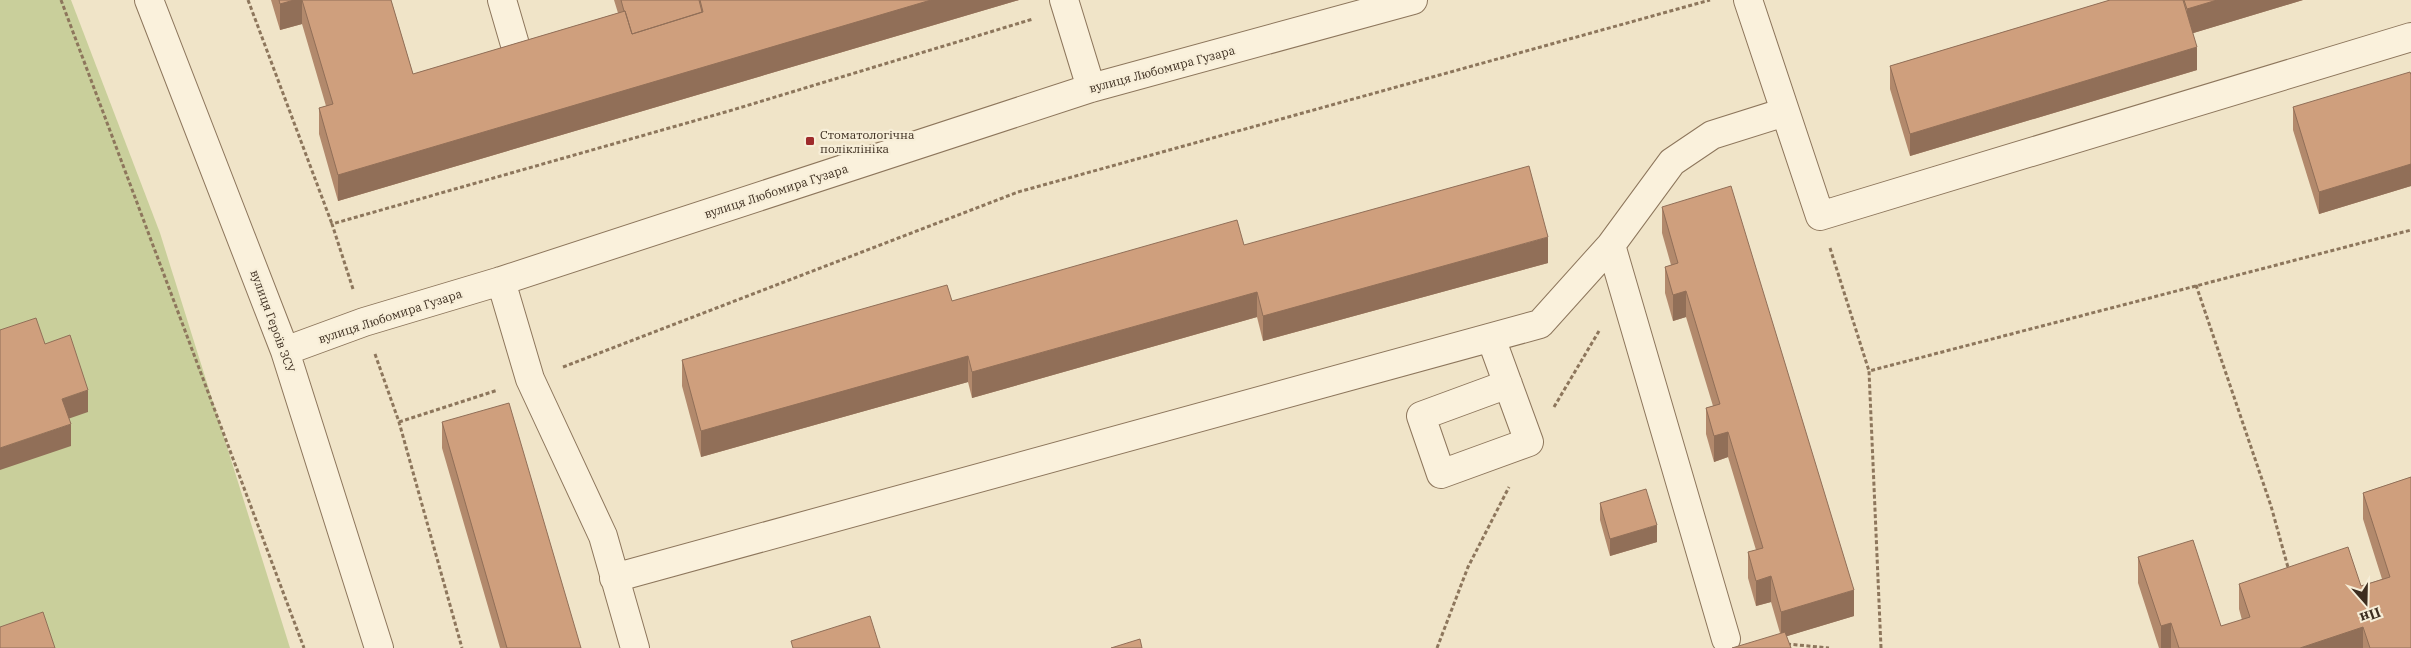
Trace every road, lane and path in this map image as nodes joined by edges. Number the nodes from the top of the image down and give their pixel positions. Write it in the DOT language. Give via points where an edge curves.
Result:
graph roads {
  1 [pos="61,0"];
  2 [pos="150,0"];
  3 [pos="248,0"];
  4 [pos="502,0"];
  5 [pos="1064,0"];
  6 [pos="1413,0"];
  7 [pos="1710,0"];
  8 [pos="1748,0"];
  9 [pos="2411,37"];
  10 [pos="518,55"];
  11 [pos="1090,88"];
  12 [pos="1785,112"];
  13 [pos="1820,216"];
  14 [pos="332,224"];
  15 [pos="2411,230"];
  16 [pos="1611,245"];
  17 [pos="501,281"];
  18 [pos="2196,286"];
  19 [pos="1624,287"];
  20 [pos="1491,338"];
  21 [pos="286,351"];
  22 [pos="1868,371"];
  23 [pos="530,379"];
  24 [pos="1508,384"];
  25 [pos="1551,413"];
  26 [pos="398,422"];
  27 [pos="1510,484"];
  28 [pos="2290,572"];
  29 [pos="614,578"];
  30 [pos="1726,639"];
  31 [pos="1782,644"];
  32 [pos="304,648"];
  33 [pos="379,648"];
  34 [pos="635,648"];
  35 [pos="1437,648"];
  36 [pos="1829,648"];
  37 [pos="1881,648"];
  1 -- 32 [label="path"];
  2 -- 21 [label="street, вулиця Героїв ЗСУ"];
  3 -- 14 [label="path"];
  4 -- 10 [label="street"];
  5 -- 11 [label="street"];
  6 -- 11 [label="street, вулиця Любомира Гузара"];
  7 -- 23 [label="path" via="1018,192"];
  8 -- 12 [label="street"];
  9 -- 13 [label="street"];
  11 -- 17 [label="street, вулиця Любомира Гузара"];
  12 -- 13 [label="street"];
  12 -- 16 [label="street" via="1712,135 1672,162"];
  13 -- 22 [label="path"];
  15 -- 18 [label="path"];
  16 -- 19 [label="street"];
  16 -- 20 [label="street" via="1540,324"];
  17 -- 21 [label="street, вулиця Любомира Гузара" via="364,322"];
  17 -- 23 [label="street"];
  18 -- 22 [label="path"];
  18 -- 28 [label="path" via="2272,506"];
  19 -- 25 [label="path"];
  19 -- 30 [label="street"];
  20 -- 24 [label="street"];
  20 -- 29 [label="street"];
  21 -- 33 [label="street, вулиця Героїв ЗСУ"];
  22 -- 37 [label="path"];
  23 -- 26 [label="path"];
  23 -- 29 [label="street" via="603,536"];
  27 -- 35 [label="path" via="1468,568"];
  29 -- 34 [label="street"];
  31 -- 36 [label="path"];
}
